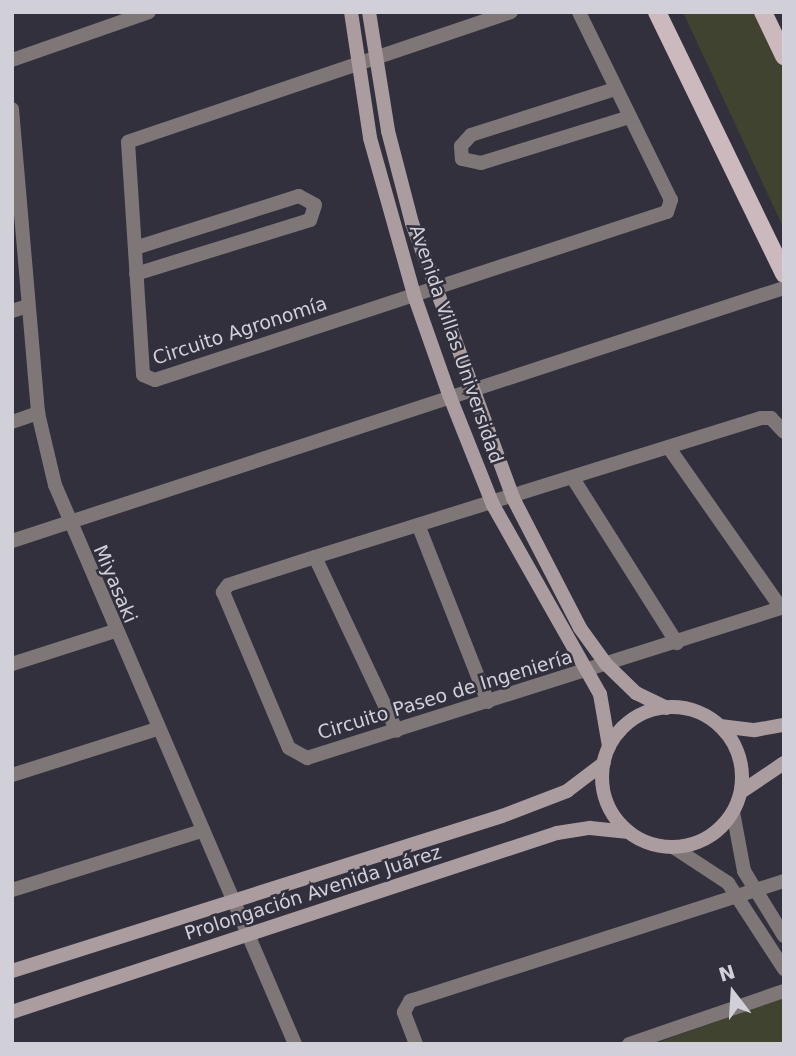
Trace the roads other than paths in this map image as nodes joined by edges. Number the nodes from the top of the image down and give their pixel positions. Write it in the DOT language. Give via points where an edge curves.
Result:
graph roads {
  1 [pos="149,12"];
  2 [pos="351,12"];
  3 [pos="369,12"];
  4 [pos="512,12"];
  5 [pos="579,12"];
  6 [pos="657,12"];
  7 [pos="763,12"];
  8 [pos="784,56"];
  9 [pos="375,57"];
  10 [pos="12,60"];
  11 [pos="356,63"];
  12 [pos="615,89"];
  13 [pos="12,109"];
  14 [pos="630,117"];
  15 [pos="15,199"];
  16 [pos="135,248"];
  17 [pos="136,274"];
  18 [pos="784,274"];
  19 [pos="434,288"];
  20 [pos="784,288"];
  21 [pos="414,295"];
  22 [pos="27,306"];
  23 [pos="12,311"];
  24 [pos="471,390"];
  25 [pos="450,397"];
  26 [pos="38,413"];
  27 [pos="12,422"];
  28 [pos="784,432"];
  29 [pos="669,449"];
  30 [pos="574,480"];
  31 [pos="513,498"];
  32 [pos="493,505"];
  33 [pos="68,522"];
  34 [pos="419,527"];
  35 [pos="12,541"];
  36 [pos="315,557"];
  37 [pos="782,608"];
  38 [pos="115,631"];
  39 [pos="677,643"];
  40 [pos="12,664"];
  41 [pos="606,664"];
  42 [pos="589,670"];
  43 [pos="488,702"];
  44 [pos="667,708"];
  45 [pos="784,725"];
  46 [pos="720,726"];
  47 [pos="157,729"];
  48 [pos="397,731"];
  49 [pos="609,746"];
  50 [pos="784,762"];
  51 [pos="604,763"];
  52 [pos="12,775"];
  53 [pos="741,792"];
  54 [pos="733,812"];
  55 [pos="201,831"];
  56 [pos="629,832"];
  57 [pos="673,847"];
  58 [pos="784,881"];
  59 [pos="12,890"];
  60 [pos="755,890"];
  61 [pos="739,896"];
  62 [pos="231,900"];
  63 [pos="248,934"];
  64 [pos="784,936"];
  65 [pos="784,969"];
  66 [pos="12,971"];
  67 [pos="784,991"];
  68 [pos="12,1012"];
  69 [pos="295,1044"];
  70 [pos="416,1044"];
  71 [pos="629,1044"];
  1 -- 10 [label="street"];
  2 -- 11 [label="street, Avenida Villas Universidad"];
  3 -- 9 [label="street, Avenida Villas Universidad"];
  4 -- 9 [label="street, Circuito Agronomía"];
  5 -- 12 [label="street, Circuito Agronomía"];
  6 -- 18 [label="main road"];
  7 -- 8 [label="main road"];
  9 -- 11 [label="street, Circuito Agronomía"];
  9 -- 19 [label="street, Avenida Villas Universidad" via="388,131"];
  11 -- 16 [label="street, Circuito Agronomía" via="128,142"];
  11 -- 21 [label="street, Avenida Villas Universidad" via="369,138"];
  12 -- 14 [label="street, Circuito Agronomía"];
  12 -- 14 [label="street" via="471,135 461,146 467,163"];
  13 -- 15 [label="street, Miyasaki"];
  14 -- 19 [label="street, Circuito Agronomía" via="671,200 667,212"];
  15 -- 22 [label="street, Miyasaki"];
  16 -- 17 [label="street, Circuito Agronomía"];
  16 -- 17 [label="street" via="299,196 308,197 315,205 310,219"];
  17 -- 21 [label="street, Circuito Agronomía" via="142,370 147,379 155,380"];
  19 -- 21 [label="street, Circuito Agronomía"];
  19 -- 24 [label="street, Avenida Villas Universidad"];
  20 -- 24 [label="street"];
  21 -- 25 [label="street, Avenida Villas Universidad"];
  22 -- 23 [label="street"];
  22 -- 26 [label="street, Miyasaki"];
  24 -- 25 [label="street"];
  24 -- 31 [label="street, Avenida Villas Universidad"];
  25 -- 32 [label="street, Avenida Villas Universidad"];
  25 -- 33 [label="street"];
  26 -- 27 [label="street"];
  26 -- 33 [label="street, Miyasaki"];
  28 -- 29 [label="street, Circuito Paseo de Ingeniería" via="772,418 761,418"];
  29 -- 30 [label="street, Circuito Paseo de Ingeniería"];
  29 -- 37 [label="street"];
  30 -- 31 [label="street, Circuito Paseo de Ingeniería"];
  30 -- 39 [label="street"];
  31 -- 32 [label="street, Circuito Paseo de Ingeniería"];
  31 -- 41 [label="street, Avenida Villas Universidad" via="580,628"];
  32 -- 34 [label="street, Circuito Paseo de Ingeniería"];
  32 -- 42 [label="street, Avenida Villas Universidad"];
  33 -- 35 [label="street"];
  33 -- 38 [label="street, Miyasaki"];
  34 -- 36 [label="street, Circuito Paseo de Ingeniería"];
  34 -- 43 [label="street"];
  36 -- 48 [label="street"];
  36 -- 48 [label="street, Circuito Paseo de Ingeniería" via="228,585 223,592 289,748 307,758"];
  37 -- 39 [label="street, Circuito Paseo de Ingeniería"];
  38 -- 40 [label="street"];
  38 -- 47 [label="street, Miyasaki"];
  39 -- 41 [label="street, Circuito Paseo de Ingeniería"];
  41 -- 42 [label="street, Circuito Paseo de Ingeniería"];
  41 -- 44 [label="street, Avenida Villas Universidad" via="636,693"];
  42 -- 43 [label="street, Circuito Paseo de Ingeniería"];
  42 -- 49 [label="street, Avenida Villas Universidad" via="606,712"];
  43 -- 48 [label="street, Circuito Paseo de Ingeniería"];
  44 -- 46 [label="street" via="690,710"];
  44 -- 49 [label="street" via="639,717"];
  45 -- 46 [label="street" via="755,730"];
  46 -- 53 [label="street" via="739,756"];
  47 -- 52 [label="street"];
  47 -- 55 [label="street, Miyasaki"];
  49 -- 51 [label="street"];
  50 -- 53 [label="street"];
  51 -- 56 [label="street" via="609,806"];
  51 -- 62 [label="street, Prolongación Avenida Juárez" via="553,798"];
  53 -- 54 [label="street"];
  54 -- 57 [label="street" via="708,837"];
  54 -- 60 [label="street" via="738,853"];
  55 -- 59 [label="street"];
  55 -- 62 [label="street, Miyasaki"];
  56 -- 57 [label="street" via="650,843"];
  56 -- 63 [label="street, Prolongación Avenida Juárez" via="590,828 557,833"];
  57 -- 61 [label="street" via="719,874"];
  58 -- 60 [label="street"];
  60 -- 61 [label="street"];
  60 -- 64 [label="street"];
  61 -- 65 [label="street"];
  61 -- 70 [label="street" via="414,1000 404,1012"];
  62 -- 63 [label="street, Miyasaki"];
  62 -- 66 [label="street, Prolongación Avenida Juárez"];
  63 -- 68 [label="street, Prolongación Avenida Juárez"];
  63 -- 69 [label="street, Miyasaki"];
  67 -- 71 [label="street"];
}
